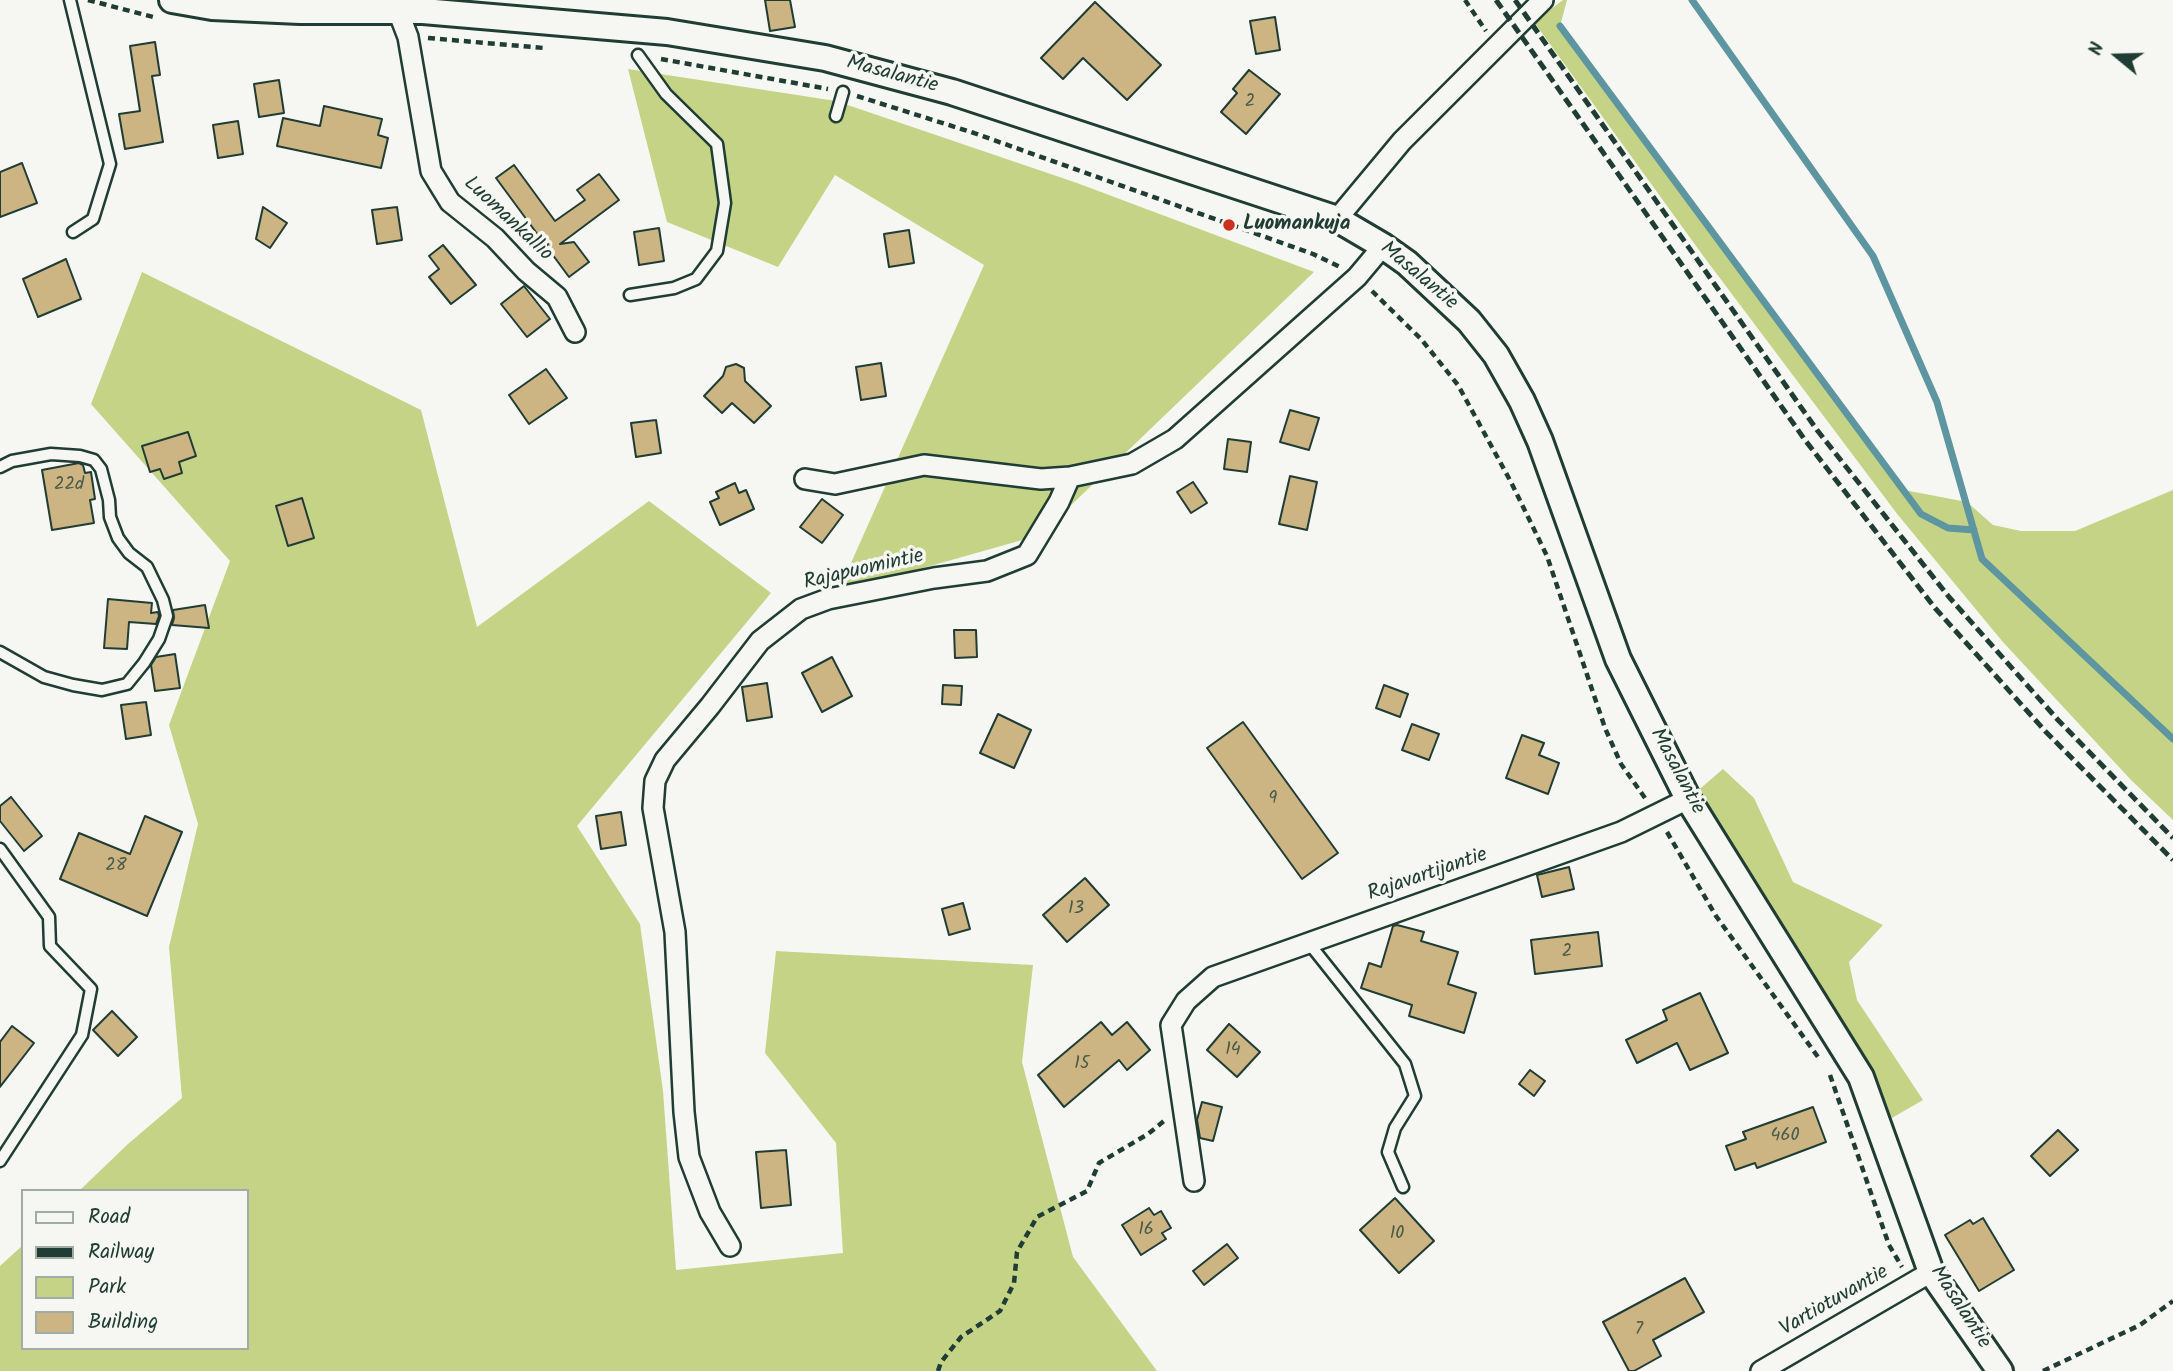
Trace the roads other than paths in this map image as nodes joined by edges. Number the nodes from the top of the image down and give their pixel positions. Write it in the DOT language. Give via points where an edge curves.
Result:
graph roads {
  1 [pos="70,0"];
  2 [pos="172,0"];
  3 [pos="1542,0"];
  4 [pos="468,8"];
  5 [pos="398,11"];
  6 [pos="638,55"];
  7 [pos="843,92"];
  8 [pos="836,116"];
  9 [pos="1337,219"];
  10 [pos="73,232"];
  11 [pos="1383,246"];
  12 [pos="630,295"];
  13 [pos="575,332"];
  14 [pos="0,467"];
  15 [pos="805,478"];
  16 [pos="1070,478"];
  17 [pos="0,652"];
  18 [pos="1688,799"];
  19 [pos="0,849"];
  20 [pos="1308,942"];
  21 [pos="0,1161"];
  22 [pos="1194,1181"];
  23 [pos="1403,1187"];
  24 [pos="730,1246"];
  25 [pos="1921,1278"];
  26 [pos="1761,1371"];
  27 [pos="2000,1371"];
  1 -- 10 [label="lane" via="110,164 93,219"];
  2 -- 5 [label="street, Masalantie" via="212,7"];
  3 -- 9 [label="street" via="1402,141"];
  4 -- 5 [label="street, Masalantie"];
  4 -- 9 [label="street, Masalantie" via="667,32 825,58 952,92"];
  5 -- 13 [label="street, Luomankallio" via="408,37 431,171 450,202 557,298"];
  6 -- 12 [label="lane" via="666,94 717,144 725,203 717,251 696,279 674,288"];
  7 -- 8 [label="lane"];
  9 -- 11 [label="street, Masalantie"];
  11 -- 16 [label="street" via="1357,277 1175,439 1132,464"];
  11 -- 18 [label="street, Masalantie" via="1469,321 1496,355 1522,401 1618,659"];
  14 -- 17 [label="lane" via="51,454 94,460 101,469 118,538 147,567 167,616 145,663 127,684 102,690 44,677"];
  15 -- 16 [label="street" via="835,484 923,465 1041,479"];
  16 -- 24 [label="street, Rajapuomintie" via="1027,555 987,571 841,596 801,609 761,640 659,770 653,808 675,932 689,1157 710,1212"];
  18 -- 20 [label="street, Rajavartijantie" via="1621,832"];
  18 -- 25 [label="street, Masalantie" via="1860,1077"];
  19 -- 21 [label="lane" via="49,917 50,946 91,989 82,1035"];
  20 -- 22 [label="street, Rajavartijantie" via="1213,977 1186,1000 1171,1025"];
  20 -- 23 [label="lane" via="1405,1064 1415,1096 1395,1128 1388,1152"];
  25 -- 26 [label="street, Vartiotuvantie"];
  25 -- 27 [label="street, Masalantie"];
}
